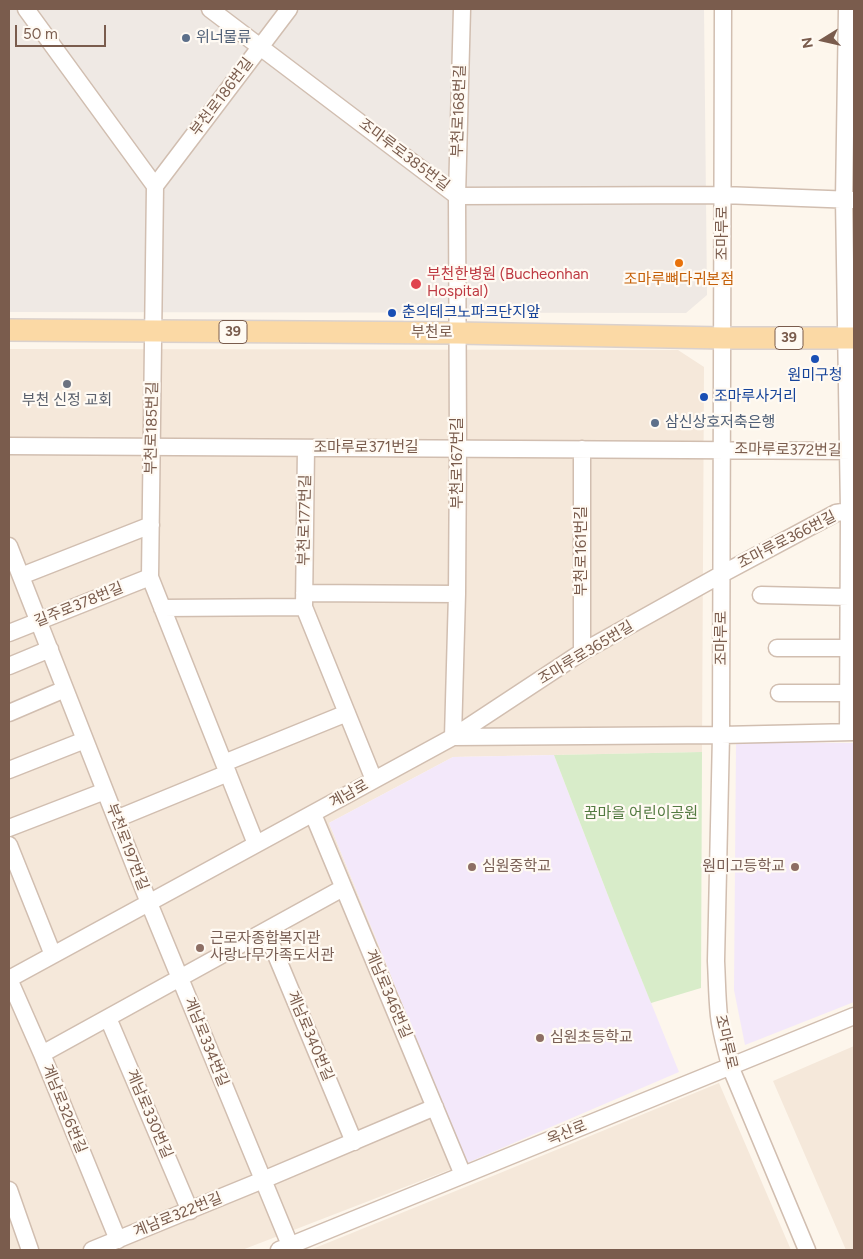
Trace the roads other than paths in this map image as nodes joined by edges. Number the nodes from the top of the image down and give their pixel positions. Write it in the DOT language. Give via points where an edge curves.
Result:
graph roads {
  1 [pos="26,9"];
  2 [pos="210,9"];
  3 [pos="289,9"];
  4 [pos="462,9"];
  5 [pos="723,9"];
  6 [pos="847,9"];
  7 [pos="260,47"];
  8 [pos="155,186"];
  9 [pos="723,195"];
  10 [pos="457,196"];
  11 [pos="849,200"];
  12 [pos="9,330"];
  13 [pos="154,331"];
  14 [pos="458,333"];
  15 [pos="723,338"];
  16 [pos="850,338"];
  17 [pos="9,446"];
  18 [pos="152,447"];
  19 [pos="306,448"];
  20 [pos="458,448"];
  21 [pos="582,449"];
  22 [pos="722,450"];
  23 [pos="851,451"];
  24 [pos="852,511"];
  25 [pos="150,525"];
  26 [pos="9,546"];
  27 [pos="722,574"];
  28 [pos="21,576"];
  29 [pos="150,577"];
  30 [pos="457,594"];
  31 [pos="761,595"];
  32 [pos="849,597"];
  33 [pos="304,600"];
  34 [pos="162,608"];
  35 [pos="851,614"];
  36 [pos="38,621"];
  37 [pos="9,633"];
  38 [pos="778,648"];
  39 [pos="50,649"];
  40 [pos="582,652"];
  41 [pos="850,658"];
  42 [pos="9,666"];
  43 [pos="65,689"];
  44 [pos="779,693"];
  45 [pos="848,693"];
  46 [pos="9,713"];
  47 [pos="347,713"];
  48 [pos="851,732"];
  49 [pos="721,735"];
  50 [pos="453,737"];
  51 [pos="85,740"];
  52 [pos="226,768"];
  53 [pos="9,770"];
  54 [pos="374,780"];
  55 [pos="105,791"];
  56 [pos="313,814"];
  57 [pos="116,819"];
  58 [pos="9,828"];
  59 [pos="256,844"];
  60 [pos="9,845"];
  61 [pos="343,888"];
  62 [pos="149,902"];
  63 [pos="266,931"];
  64 [pos="54,955"];
  65 [pos="9,979"];
  66 [pos="180,979"];
  67 [pos="854,1016"];
  68 [pos="108,1018"];
  69 [pos="42,1054"];
  70 [pos="730,1066"];
  71 [pos="435,1107"];
  72 [pos="354,1142"];
  73 [pos="463,1175"];
  74 [pos="263,1180"];
  75 [pos="9,1190"];
  76 [pos="190,1210"];
  77 [pos="118,1240"];
  78 [pos="287,1249"];
  79 [pos="30,1250"];
  80 [pos="92,1250"];
  81 [pos="808,1250"];
  1 -- 8 [label="street"];
  2 -- 7 [label="street, 조마루로385번길"];
  3 -- 7 [label="street, 부천로186번길"];
  4 -- 10 [label="street, 부천로168번길"];
  5 -- 9 [label="street, 조마루로"];
  6 -- 11 [label="street"];
  7 -- 8 [label="street, 부천로186번길"];
  7 -- 10 [label="street, 조마루로385번길"];
  8 -- 13 [label="street"];
  9 -- 10 [label="street, 조마루로385번길"];
  9 -- 11 [label="street, 조마루로385번길"];
  9 -- 15 [label="street, 조마루로"];
  10 -- 14 [label="street, 부천로168번길"];
  11 -- 16 [label="street"];
  12 -- 13 [label="main road, 부천로 / 39"];
  13 -- 14 [label="main road, 부천로 / 39"];
  13 -- 18 [label="street, 부천로185번길"];
  14 -- 15 [label="main road, 부천로 / 39"];
  14 -- 20 [label="street, 부천로167번길"];
  15 -- 16 [label="main road, 부천로 / 39"];
  15 -- 22 [label="street, 조마루로"];
  16 -- 23 [label="street"];
  17 -- 18 [label="street, 조마루로371번길"];
  18 -- 19 [label="street, 조마루로371번길"];
  18 -- 25 [label="street, 부천로185번길"];
  19 -- 20 [label="street, 조마루로371번길"];
  19 -- 33 [label="street, 부천로177번길"];
  20 -- 21 [label="street, 조마루로371번길"];
  20 -- 30 [label="street, 부천로167번길"];
  21 -- 22 [label="street, 조마루로371번길"];
  21 -- 40 [label="street, 부천로161번길"];
  22 -- 23 [label="street, 조마루로372번길"];
  22 -- 27 [label="street, 조마루로"];
  23 -- 24 [label="street"];
  24 -- 27 [label="street, 조마루로366번길" via="836,514"];
  24 -- 32 [label="street"];
  25 -- 28 [label="street"];
  25 -- 29 [label="street, 부천로185번길"];
  26 -- 28 [label="street, 부천로197번길"];
  27 -- 40 [label="street, 조마루로365번길"];
  27 -- 49 [label="street, 조마루로"];
  28 -- 36 [label="street, 부천로197번길"];
  29 -- 34 [label="street, 부천로185번길"];
  29 -- 36 [label="street, 길주로378번길"];
  30 -- 33 [label="street" via="374,593"];
  30 -- 50 [label="street, 부천로167번길"];
  31 -- 32 [label="street"];
  32 -- 35 [label="street"];
  33 -- 34 [label="street"];
  33 -- 47 [label="street, 부천로177번길"];
  34 -- 52 [label="street, 부천로185번길"];
  35 -- 41 [label="street"];
  36 -- 37 [label="street, 길주로378번길"];
  36 -- 39 [label="street, 부천로197번길"];
  38 -- 41 [label="street"];
  39 -- 42 [label="street"];
  39 -- 43 [label="street, 부천로197번길"];
  40 -- 50 [label="street, 조마루로365번길"];
  41 -- 45 [label="street"];
  43 -- 46 [label="street"];
  43 -- 51 [label="street, 부천로197번길"];
  44 -- 45 [label="street"];
  45 -- 48 [label="street"];
  47 -- 52 [label="street"];
  47 -- 54 [label="street, 부천로177번길"];
  48 -- 49 [label="street, 계남로"];
  49 -- 50 [label="street, 계남로"];
  49 -- 70 [label="street, 조마루로" via="717,991"];
  50 -- 54 [label="street, 계남로"];
  51 -- 53 [label="street"];
  51 -- 55 [label="street, 부천로197번길"];
  52 -- 57 [label="street"];
  52 -- 59 [label="street, 부천로185번길"];
  54 -- 56 [label="street, 계남로"];
  55 -- 57 [label="street, 부천로197번길"];
  55 -- 58 [label="street, 부천로197번길"];
  56 -- 59 [label="street, 계남로"];
  56 -- 61 [label="street, 계남로346번길"];
  57 -- 62 [label="street, 부천로197번길"];
  59 -- 62 [label="street, 계남로"];
  60 -- 64 [label="street"];
  61 -- 63 [label="street"];
  61 -- 71 [label="street, 계남로346번길"];
  62 -- 64 [label="street, 계남로"];
  62 -- 66 [label="street, 계남로334번길"];
  63 -- 66 [label="street"];
  63 -- 72 [label="street, 계남로340번길"];
  64 -- 65 [label="street, 계남로"];
  65 -- 69 [label="street, 계남로326번길"];
  66 -- 68 [label="street"];
  66 -- 74 [label="street, 계남로334번길"];
  67 -- 70 [label="street, 옥산로"];
  68 -- 69 [label="street"];
  68 -- 76 [label="street, 계남로330번길"];
  69 -- 77 [label="street, 계남로326번길"];
  70 -- 73 [label="street, 옥산로"];
  70 -- 81 [label="street, 조마루로"];
  71 -- 72 [label="street"];
  71 -- 73 [label="street, 계남로346번길"];
  72 -- 74 [label="street"];
  73 -- 78 [label="street, 옥산로"];
  74 -- 76 [label="street, 계남로322번길"];
  74 -- 78 [label="street, 계남로334번길"];
  75 -- 79 [label="street"];
  76 -- 77 [label="street, 계남로322번길"];
  77 -- 80 [label="street, 계남로322번길"];
}
